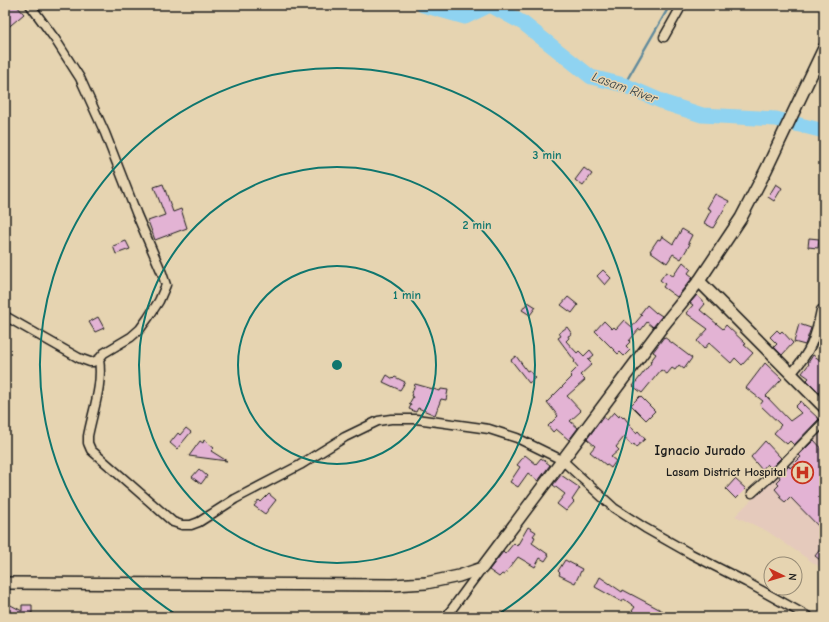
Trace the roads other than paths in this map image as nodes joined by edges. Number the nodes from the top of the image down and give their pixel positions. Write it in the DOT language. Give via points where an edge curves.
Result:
graph roads {
  1 [pos="30,5"];
  2 [pos="682,5"];
  3 [pos="664,37"];
  4 [pos="824,48"];
  5 [pos="699,281"];
  6 [pos="821,310"];
  7 [pos="5,316"];
  8 [pos="98,359"];
  9 [pos="792,374"];
  10 [pos="824,407"];
  11 [pos="824,422"];
  12 [pos="562,460"];
  13 [pos="752,493"];
  14 [pos="482,568"];
  15 [pos="5,583"];
  16 [pos="446,617"];
  17 [pos="809,617"];
  1 -- 8 [label="street" via="80,78 166,285 140,330"];
  2 -- 3 [label="street"];
  4 -- 5 [label="street" via="741,218"];
  5 -- 9 [label="street"];
  5 -- 12 [label="street"];
  6 -- 9 [label="street" via="812,345"];
  7 -- 8 [label="street" via="79,358 90,362"];
  8 -- 12 [label="street" via="99,388 88,436 91,450 164,516 182,525 199,522 242,495 378,421 416,420 489,429 517,438"];
  9 -- 10 [label="street"];
  11 -- 13 [label="street"];
  12 -- 14 [label="street"];
  12 -- 17 [label="street" via="614,508 686,551"];
  14 -- 15 [label="street" via="426,583 393,585"];
  14 -- 16 [label="street"];
}
